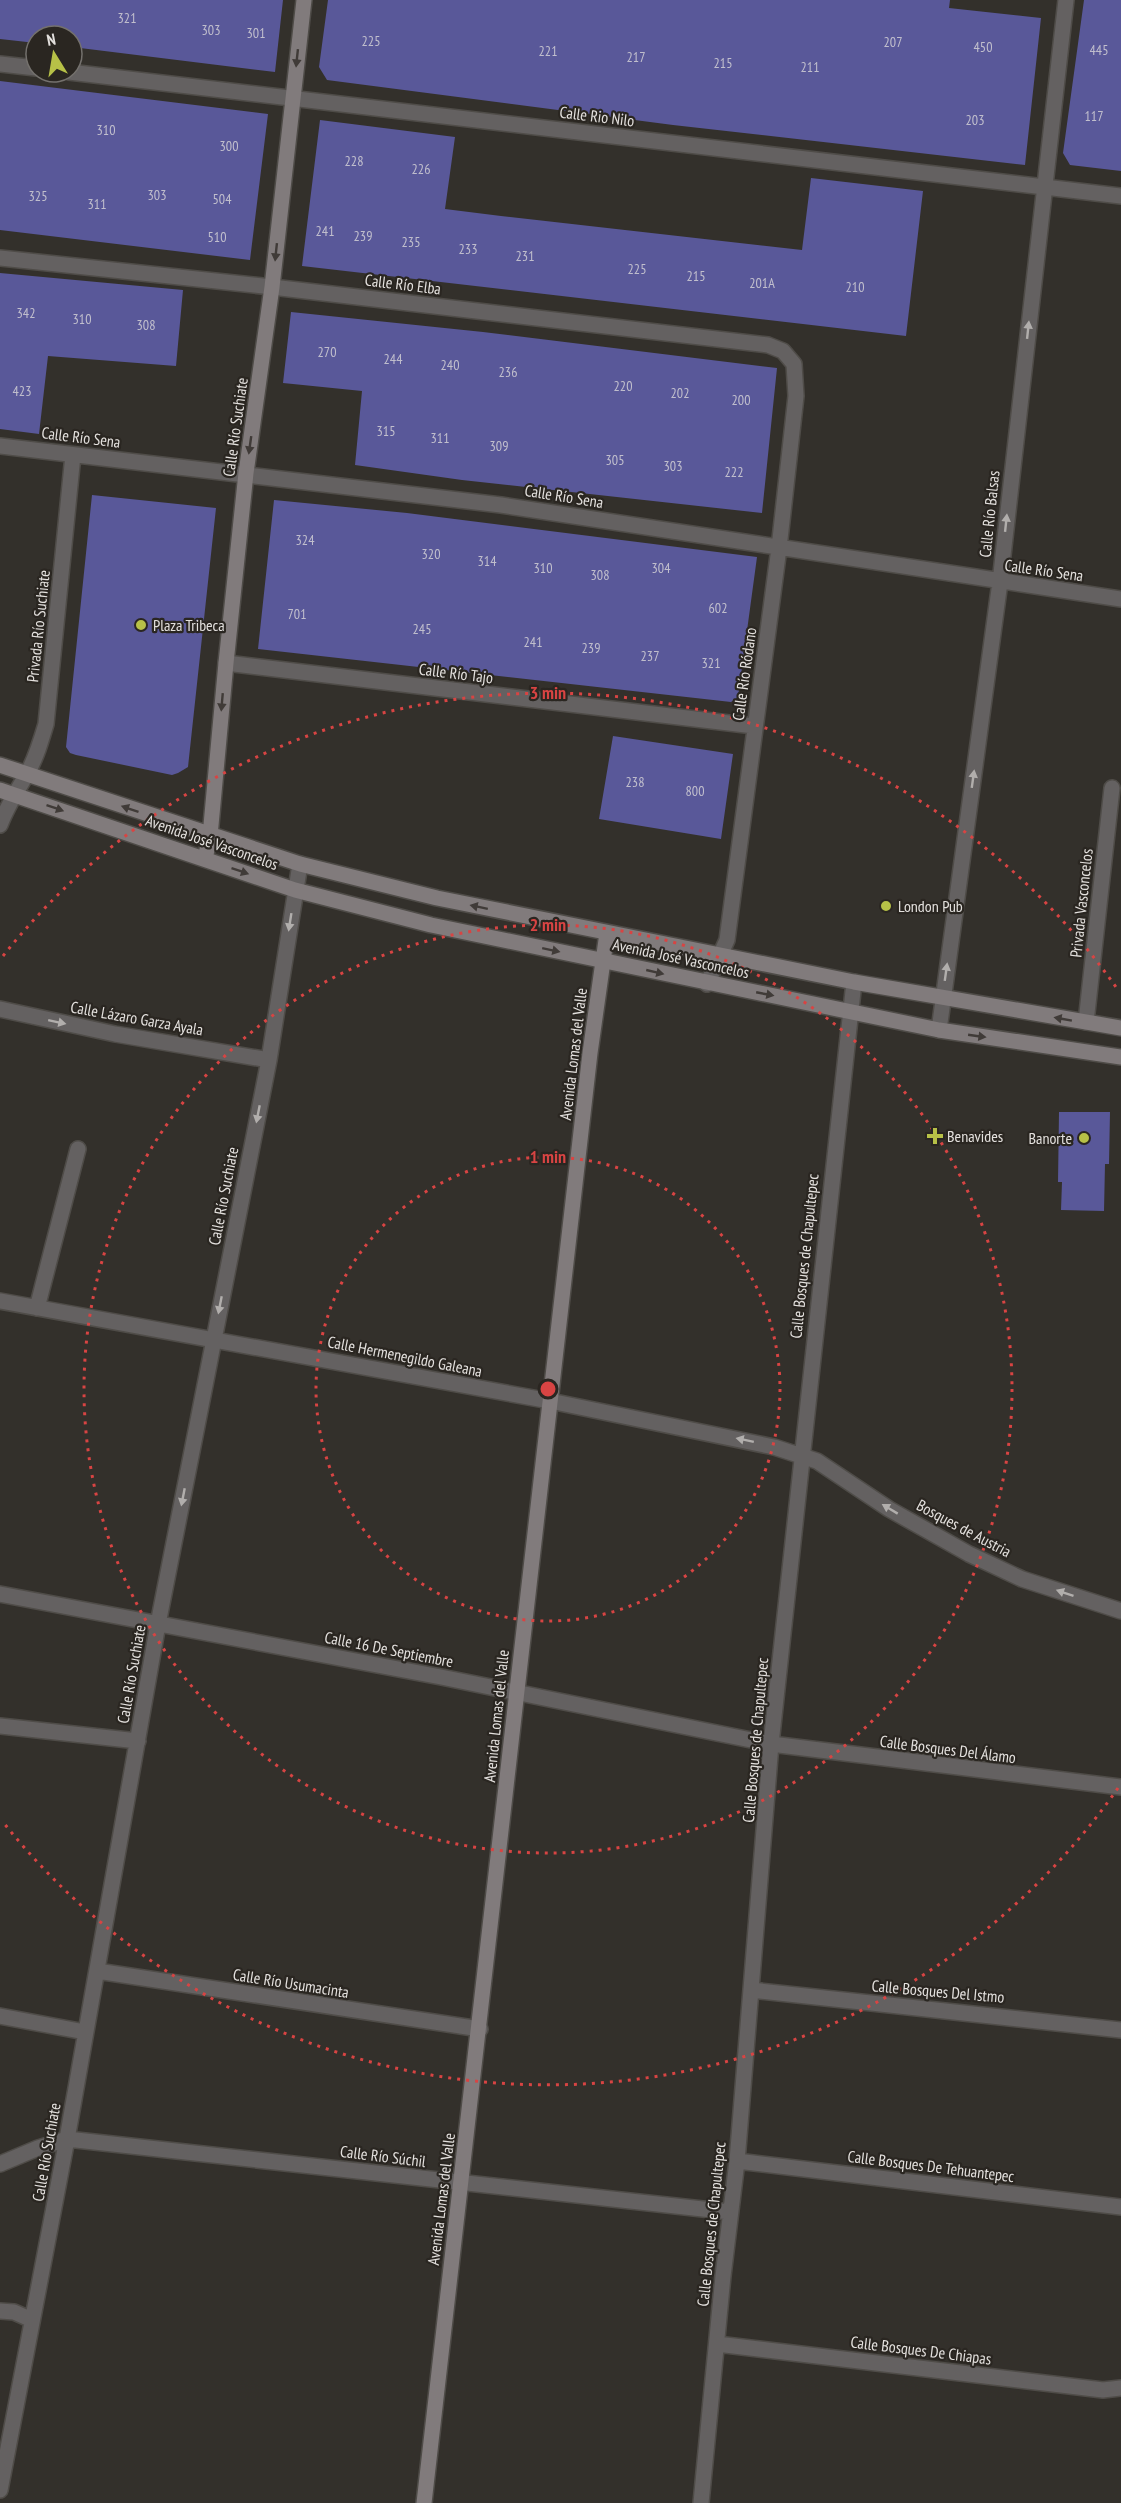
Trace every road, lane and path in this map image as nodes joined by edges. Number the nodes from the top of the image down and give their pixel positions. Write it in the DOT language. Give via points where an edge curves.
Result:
graph roads {
  1 [pos="304,0"];
  2 [pos="1066,0"];
  3 [pos="0,64"];
  4 [pos="24,67"];
  5 [pos="84,74"];
  6 [pos="293,98"];
  7 [pos="1044,186"];
  8 [pos="1121,195"];
  9 [pos="0,258"];
  10 [pos="272,287"];
  11 [pos="794,364"];
  12 [pos="0,446"];
  13 [pos="73,455"];
  14 [pos="246,473"];
  15 [pos="779,548"];
  16 [pos="1000,582"];
  17 [pos="1121,599"];
  18 [pos="226,663"];
  19 [pos="754,726"];
  20 [pos="0,765"];
  21 [pos="27,773"];
  22 [pos="1112,788"];
  23 [pos="7,792"];
  24 [pos="0,825"];
  25 [pos="210,836"];
  26 [pos="206,859"];
  27 [pos="300,864"];
  28 [pos="295,890"];
  29 [pos="607,933"];
  30 [pos="720,956"];
  31 [pos="603,960"];
  32 [pos="854,982"];
  33 [pos="707,984"];
  34 [pos="943,998"];
  35 [pos="0,1010"];
  36 [pos="850,1011"];
  37 [pos="1086,1023"];
  38 [pos="1121,1028"];
  39 [pos="939,1030"];
  40 [pos="1121,1057"];
  41 [pos="269,1060"];
  42 [pos="78,1149"];
  43 [pos="0,1301"];
  44 [pos="37,1308"];
  45 [pos="213,1339"];
  46 [pos="550,1401"];
  47 [pos="801,1455"];
  48 [pos="0,1594"];
  49 [pos="1121,1611"];
  50 [pos="158,1624"];
  51 [pos="516,1694"];
  52 [pos="0,1726"];
  53 [pos="138,1742"];
  54 [pos="771,1744"];
  55 [pos="1121,1787"];
  56 [pos="97,1971"];
  57 [pos="751,1990"];
  58 [pos="0,2016"];
  59 [pos="480,2029"];
  60 [pos="1121,2030"];
  61 [pos="85,2032"];
  62 [pos="68,2139"];
  63 [pos="737,2161"];
  64 [pos="0,2164"];
  65 [pos="460,2184"];
  66 [pos="1121,2207"];
  67 [pos="730,2212"];
  68 [pos="0,2311"];
  69 [pos="32,2320"];
  70 [pos="717,2344"];
  71 [pos="1121,2388"];
  72 [pos="2,2472"];
  73 [pos="0,2490"];
  74 [pos="424,2503"];
  75 [pos="701,2503"];
  1 -- 6 [label="street, Calle Río Suchiate, one-way"];
  2 -- 7 [label="street, Calle Río Balsas"];
  3 -- 4 [label="street"];
  5 -- 6 [label="street, Calle Rio Nilo"];
  6 -- 7 [label="street, Calle Rio Nilo"];
  6 -- 10 [label="street, Calle Río Suchiate, one-way"];
  7 -- 8 [label="street, Calle Rio Nilo"];
  16 -- 7 [label="street, Calle Río Balsas, one-way"];
  9 -- 10 [label="street, Calle Río Elba"];
  10 -- 11 [label="street, Calle Río Elba" via="768,345 783,351"];
  10 -- 14 [label="street, Calle Río Suchiate, one-way"];
  11 -- 15 [label="street, Calle Río Ródano" via="796,396"];
  12 -- 13 [label="street, Calle Río Sena"];
  13 -- 14 [label="street, Calle Río Sena"];
  13 -- 21 [label="street, Privada Río Suchiate" via="46,724"];
  14 -- 15 [label="street, Calle Río Sena" via="501,505"];
  14 -- 18 [label="street, Calle Río Suchiate"];
  15 -- 16 [label="street, Calle Río Sena"];
  15 -- 19 [label="street, Calle Río Ródano"];
  16 -- 17 [label="street, Calle Río Sena"];
  34 -- 16 [label="street, Calle Río Balsas, one-way"];
  18 -- 19 [label="street, Calle Río Tajo"];
  18 -- 25 [label="street, Calle Río Suchiate, one-way"];
  19 -- 30 [label="street, Calle Río Ródano" via="727,940"];
  20 -- 21 [label="street, Avenida José Vasconcelos"];
  21 -- 23 [label="street, Privada Río Suchiate"];
  25 -- 21 [label="street, Avenida José Vasconcelos, one-way"];
  22 -- 37 [label="street, Privada Vasconcelos"];
  23 -- 24 [label="street, Privada Río Suchiate"];
  23 -- 26 [label="street, Avenida José Vasconcelos, one-way"];
  25 -- 26 [label="street, Calle Río Suchiate"];
  25 -- 27 [label="street, Avenida José Vasconcelos"];
  26 -- 28 [label="street, Avenida José Vasconcelos, one-way"];
  27 -- 28 [label="street, Calle Río Suchiate"];
  29 -- 27 [label="street, Avenida José Vasconcelos, one-way"];
  28 -- 31 [label="street, Avenida José Vasconcelos, one-way" via="431,925"];
  28 -- 41 [label="street, Calle Río Suchiate, one-way"];
  29 -- 30 [label="street, Avenida José Vasconcelos"];
  29 -- 31 [label="street, Avenida Lomas del Valle"];
  30 -- 32 [label="street, Avenida José Vasconcelos"];
  30 -- 33 [label="street, Calle Río Ródano"];
  31 -- 33 [label="street, Avenida José Vasconcelos, one-way"];
  31 -- 46 [label="street, Avenida Lomas del Valle"];
  32 -- 34 [label="street, Avenida José Vasconcelos"];
  32 -- 36 [label="street, Calle Bosques de Chapultepec"];
  33 -- 36 [label="street, Avenida José Vasconcelos, one-way"];
  37 -- 34 [label="street, Avenida José Vasconcelos, one-way"];
  34 -- 39 [label="street, Calle Río Balsas"];
  35 -- 41 [label="street, Calle Lázaro Garza Ayala, one-way"];
  36 -- 39 [label="street, Avenida José Vasconcelos"];
  36 -- 47 [label="street, Calle Bosques de Chapultepec"];
  37 -- 38 [label="street, Avenida José Vasconcelos"];
  39 -- 40 [label="street, Avenida José Vasconcelos, one-way"];
  41 -- 45 [label="street, Calle Río Suchiate, one-way"];
  42 -- 44 [label="street"];
  43 -- 44 [label="street, Calle Hermenegildo Galeana"];
  44 -- 45 [label="street, Calle Hermenegildo Galeana"];
  45 -- 46 [label="street, Calle Hermenegildo Galeana"];
  45 -- 50 [label="street, Calle Río Suchiate, one-way"];
  47 -- 46 [label="street, Calle Hermenegildo Galeana, one-way" via="743,1439"];
  46 -- 51 [label="street, Avenida Lomas del Valle"];
  49 -- 47 [label="street, Bosques de Austria, one-way" via="1022,1579 969,1554"];
  47 -- 54 [label="street, Calle Bosques de Chapultepec"];
  48 -- 50 [label="street, Calle 16 De Septiembre"];
  50 -- 51 [label="street, Calle 16 De Septiembre"];
  50 -- 53 [label="street, Calle Río Suchiate"];
  51 -- 54 [label="street, Calle 16 De Septiembre"];
  51 -- 59 [label="street, Avenida Lomas del Valle"];
  52 -- 53 [label="street"];
  53 -- 56 [label="street, Calle Río Suchiate"];
  54 -- 55 [label="street, Calle Bosques Del Álamo"];
  54 -- 57 [label="street, Calle Bosques de Chapultepec"];
  56 -- 59 [label="street, Calle Río Usumacinta"];
  56 -- 61 [label="street, Calle Río Suchiate"];
  57 -- 60 [label="street, Calle Bosques Del Istmo"];
  57 -- 63 [label="street, Calle Bosques de Chapultepec"];
  58 -- 61 [label="street"];
  59 -- 65 [label="street, Avenida Lomas del Valle"];
  61 -- 62 [label="street, Calle Río Suchiate"];
  62 -- 64 [label="street"];
  62 -- 65 [label="street, Calle Río Súchil"];
  62 -- 69 [label="street, Calle Río Suchiate"];
  63 -- 66 [label="street, Calle Bosques De Tehuantepec"];
  63 -- 67 [label="street, Calle Bosques de Chapultepec"];
  65 -- 67 [label="street, Calle Río Súchil"];
  65 -- 74 [label="street, Avenida Lomas del Valle"];
  67 -- 70 [label="street, Calle Bosques de Chapultepec"];
  68 -- 69 [label="street"];
  69 -- 72 [label="street, Calle Río Suchiate"];
  70 -- 71 [label="street, Calle Bosques De Chiapas" via="1103,2390"];
  70 -- 75 [label="street, Calle Bosques de Chapultepec"];
  72 -- 73 [label="street, Calle Río Suchiate"];
}
